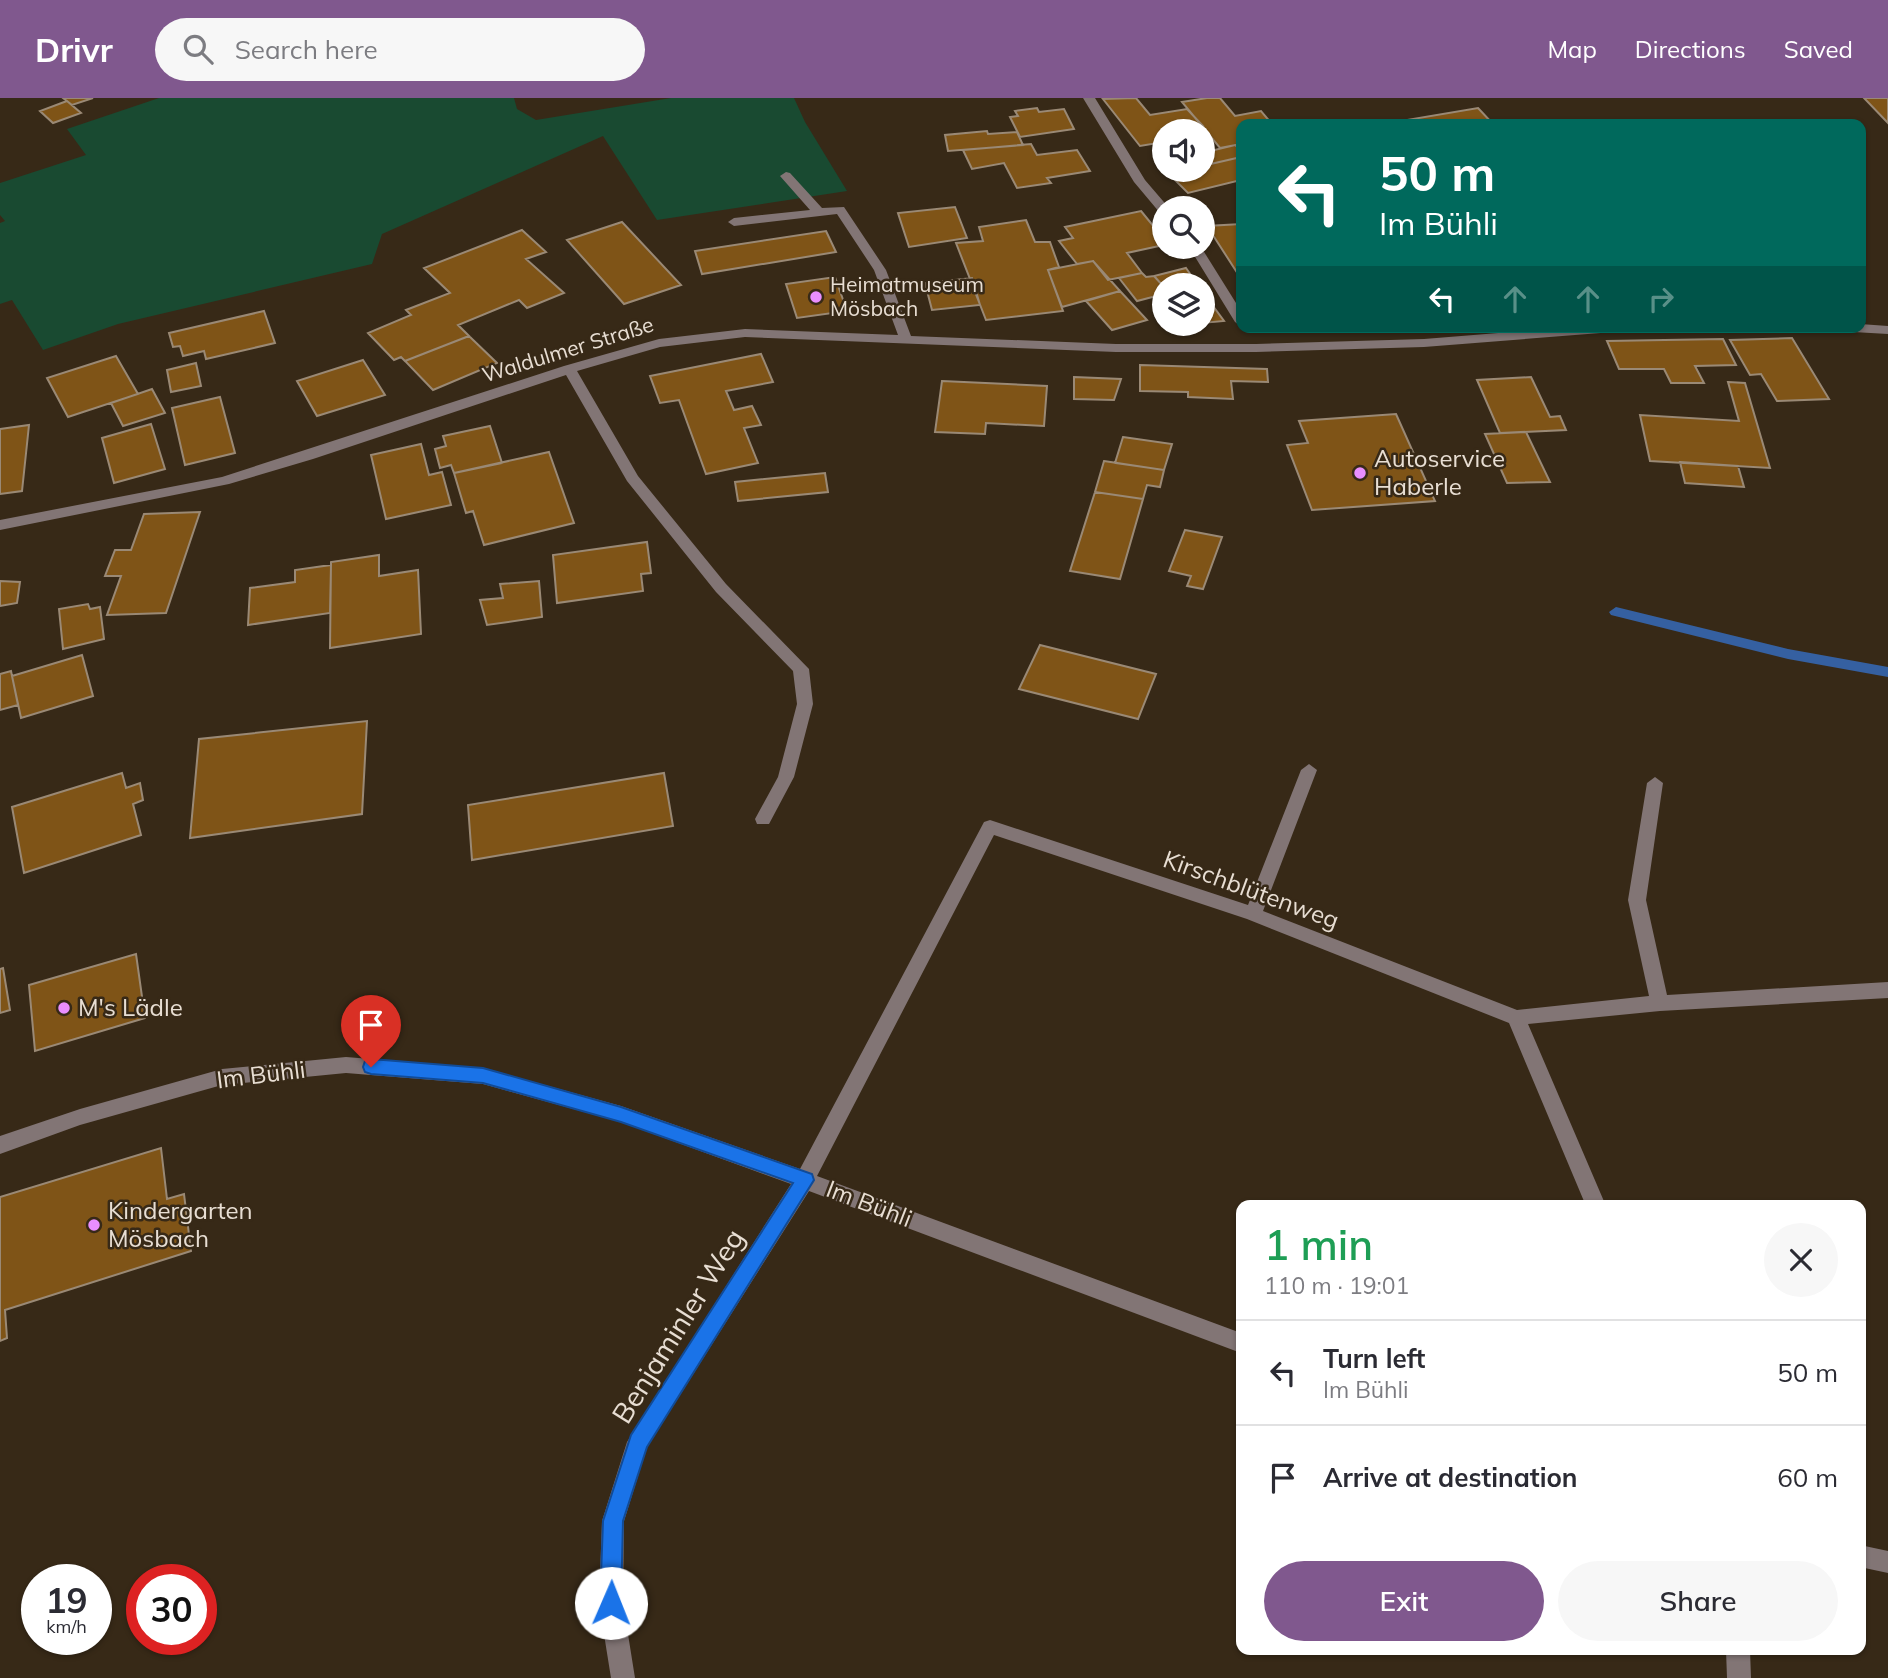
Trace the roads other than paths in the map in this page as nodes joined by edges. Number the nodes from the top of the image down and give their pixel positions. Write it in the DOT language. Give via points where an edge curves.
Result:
graph roads {
  1 [pos="1089,98"];
  2 [pos="786,176"];
  3 [pos="1152,196"];
  4 [pos="819,212"];
  5 [pos="734,222"];
  6 [pos="1202,259"];
  7 [pos="1236,314"];
  8 [pos="1866,329"];
  9 [pos="1888,330"];
  10 [pos="1247,333"];
  11 [pos="1550,333"];
  12 [pos="906,340"];
  13 [pos="1256,348"];
  14 [pos="569,369"];
  15 [pos="0,524"];
  16 [pos="1309,770"];
  17 [pos="1655,783"];
  18 [pos="763,819"];
  19 [pos="1253,914"];
  20 [pos="1888,990"];
  21 [pos="1660,1003"];
  22 [pos="1516,1018"];
  23 [pos="0,1145"];
  24 [pos="805,1180"];
  25 [pos="1594,1200"];
  26 [pos="1236,1341"];
  27 [pos="1866,1557"];
  28 [pos="1888,1562"];
  29 [pos="1738,1655"];
  30 [pos="623,1678"];
  31 [pos="1739,1678"];
  1 -- 3 [label="street"];
  2 -- 4 [label="street"];
  4 -- 5 [label="street"];
  4 -- 12 [label="street" via="840,210 880,270"];
  6 -- 7 [label="street"];
  8 -- 9 [label="street"];
  10 -- 13 [label="street"];
  11 -- 13 [label="street, Waldulmer Straße" via="1424,343"];
  12 -- 13 [label="street, Waldulmer Straße"];
  12 -- 14 [label="street, Waldulmer Straße" via="746,333 659,343"];
  14 -- 15 [label="street, Waldulmer Straße" via="225,481"];
  14 -- 18 [label="street" via="632,478 721,588 801,669 804,704 786,777"];
  16 -- 19 [label="street"];
  17 -- 21 [label="street" via="1637,900"];
  19 -- 22 [label="street, Kirschblütenweg"];
  19 -- 24 [label="street, Kirschblütenweg" via="990,827"];
  20 -- 21 [label="street, Kirschblütenweg"];
  21 -- 22 [label="street, Kirschblütenweg"];
  22 -- 25 [label="street"];
  23 -- 24 [label="street, Im Bühli" via="222,1077 346,1065 483,1076 621,1114"];
  24 -- 26 [label="street, Im Bühli"];
  24 -- 30 [label="street, Benjaminler Weg" via="638,1442 613,1521 611,1603"];
  27 -- 28 [label="street"];
  29 -- 31 [label="street"];
}
